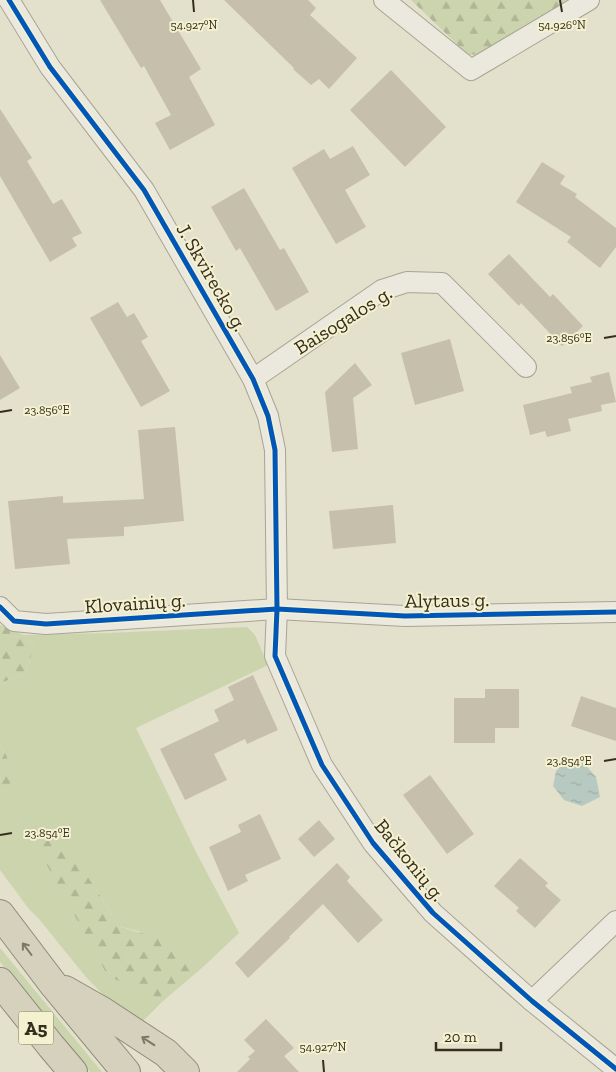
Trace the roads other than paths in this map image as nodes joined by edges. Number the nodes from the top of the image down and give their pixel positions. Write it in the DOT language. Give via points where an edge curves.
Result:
graph roads {
  1 [pos="10,0"];
  2 [pos="384,0"];
  3 [pos="589,0"];
  4 [pos="526,367"];
  5 [pos="253,379"];
  6 [pos="0,607"];
  7 [pos="278,609"];
  8 [pos="616,612"];
  9 [pos="0,914"];
  10 [pos="616,921"];
  11 [pos="0,982"];
  12 [pos="53,984"];
  13 [pos="532,1001"];
  14 [pos="616,1069"];
  15 [pos="73,1072"];
  16 [pos="126,1072"];
  17 [pos="185,1072"];
  1 -- 5 [label="street, J. Skvirecko g." via="50,67 144,190"];
  2 -- 3 [label="street" via="471,70"];
  4 -- 5 [label="street, Baisogalos g." via="442,283 407,282 382,290"];
  5 -- 7 [label="street, J. Skvirecko g." via="268,416 275,450"];
  6 -- 7 [label="street, Klovainių g." via="14,620 46,624"];
  7 -- 8 [label="street, Alytaus g." via="405,616"];
  7 -- 13 [label="street, Bačkonių g." via="275,656 322,765 373,843 433,913"];
  12 -- 9 [label="highway, A5, one-way"];
  10 -- 13 [label="street"];
  11 -- 15 [label="highway, A5"];
  12 -- 16 [label="highway, A5"];
  17 -- 12 [label="highway, one-way" via="166,1053"];
  13 -- 14 [label="street, Bačkonių g."];
}
